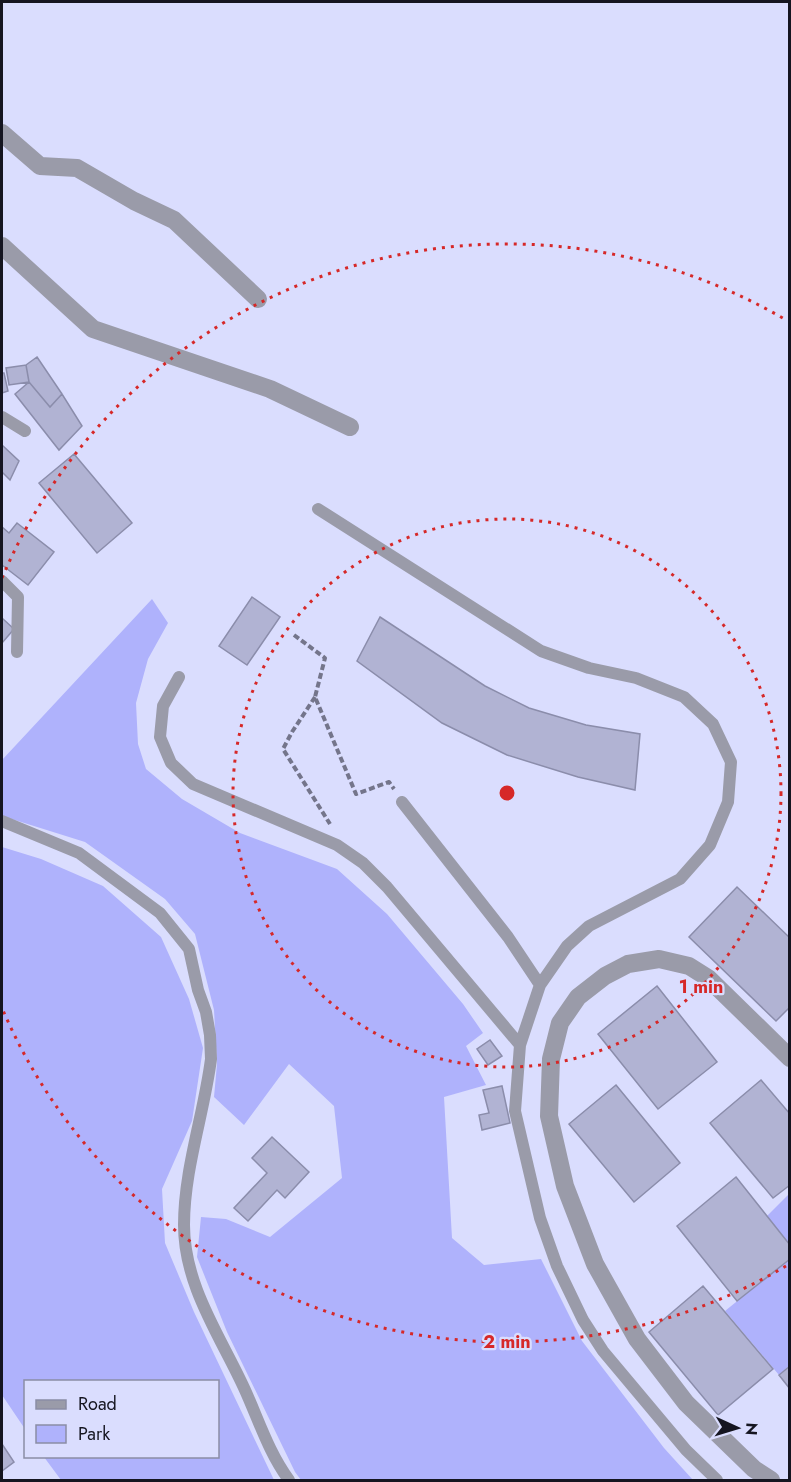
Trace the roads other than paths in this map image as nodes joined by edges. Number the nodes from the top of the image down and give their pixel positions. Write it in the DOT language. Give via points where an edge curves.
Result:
graph roads {
  1 [pos="2,134"];
  2 [pos="2,246"];
  3 [pos="258,299"];
  4 [pos="2,417"];
  5 [pos="350,427"];
  6 [pos="25,431"];
  7 [pos="318,509"];
  8 [pos="2,581"];
  9 [pos="17,652"];
  10 [pos="179,677"];
  11 [pos="402,802"];
  12 [pos="2,820"];
  13 [pos="540,985"];
  14 [pos="520,1045"];
  15 [pos="789,1058"];
  16 [pos="289,1480"];
  17 [pos="717,1480"];
  18 [pos="771,1480"];
  1 -- 3 [label="street" via="40,166 77,168 174,220"];
  2 -- 5 [label="street" via="93,329 270,389"];
  4 -- 6 [label="lane"];
  7 -- 13 [label="lane" via="542,651 589,668 636,678 684,697 713,724 731,762 728,802 710,845 680,879 589,926 567,946"];
  8 -- 9 [label="lane" via="18,597"];
  10 -- 14 [label="lane" via="163,706 160,737 171,763 193,784 336,845 363,863"];
  11 -- 13 [label="lane" via="508,937"];
  12 -- 16 [label="lane" via="79,853 160,914 189,949 206,1012 211,1059 185,1200 188,1265 213,1328 270,1449"];
  13 -- 14 [label="lane"];
  14 -- 17 [label="lane" via="515,1111 540,1218 557,1266 603,1351 686,1450"];
  15 -- 18 [label="street" via="708,978 689,966 659,959 628,964 578,997 560,1023 551,1059 549,1105 565,1186 595,1264 637,1339 686,1402 754,1469"];
}
